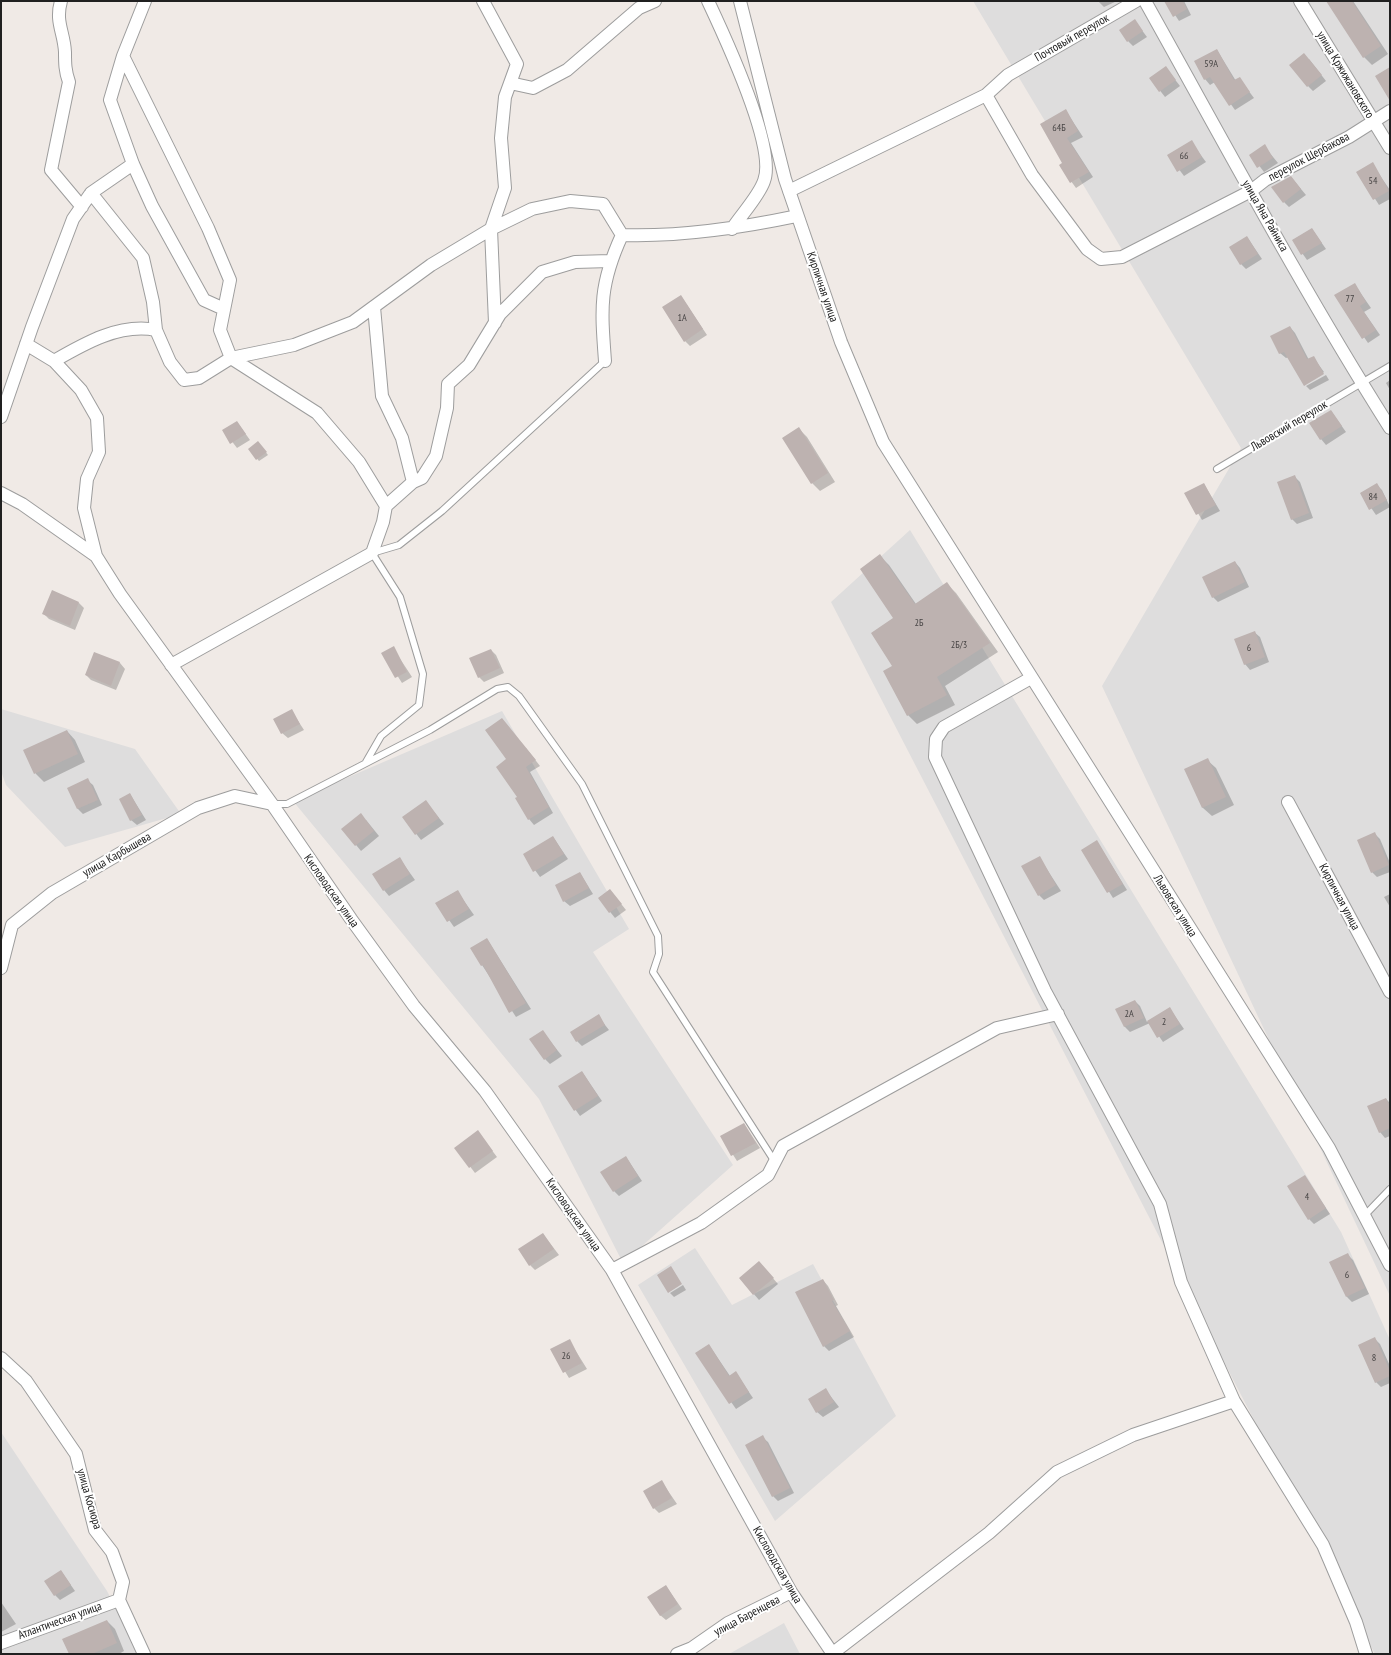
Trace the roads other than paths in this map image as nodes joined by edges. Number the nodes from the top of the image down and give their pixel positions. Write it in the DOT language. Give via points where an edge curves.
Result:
graph roads {
  1 [pos="61,1"];
  2 [pos="145,1"];
  3 [pos="483,1"];
  4 [pos="655,1"];
  5 [pos="708,1"];
  6 [pos="740,1"];
  7 [pos="1136,1"];
  8 [pos="1145,1"];
  9 [pos="1300,1"];
  10 [pos="123,56"];
  11 [pos="510,83"];
  12 [pos="986,96"];
  13 [pos="1390,110"];
  14 [pos="1372,120"];
  15 [pos="1390,148"];
  16 [pos="134,164"];
  17 [pos="789,191"];
  18 [pos="1251,191"];
  19 [pos="91,193"];
  20 [pos="82,207"];
  21 [pos="797,216"];
  22 [pos="491,229"];
  23 [pos="732,229"];
  24 [pos="622,235"];
  25 [pos="610,261"];
  26 [pos="374,307"];
  27 [pos="224,309"];
  28 [pos="495,323"];
  29 [pos="156,330"];
  30 [pos="26,344"];
  31 [pos="231,358"];
  32 [pos="54,361"];
  33 [pos="605,361"];
  34 [pos="1390,366"];
  35 [pos="1361,383"];
  36 [pos="1,417"];
  37 [pos="1390,428"];
  38 [pos="1218,469"];
  39 [pos="413,482"];
  40 [pos="1,493"];
  41 [pos="386,506"];
  42 [pos="952,552"];
  43 [pos="372,554"];
  44 [pos="96,556"];
  45 [pos="171,665"];
  46 [pos="1031,678"];
  47 [pos="366,763"];
  48 [pos="1288,802"];
  49 [pos="272,804"];
  50 [pos="7,928"];
  51 [pos="1,968"];
  52 [pos="1390,992"];
  53 [pos="1058,1014"];
  54 [pos="775,1162"];
  55 [pos="1390,1188"];
  56 [pos="1365,1215"];
  57 [pos="1390,1265"];
  58 [pos="612,1270"];
  59 [pos="1,1358"];
  60 [pos="1234,1400"];
  61 [pos="791,1592"];
  62 [pos="119,1600"];
  63 [pos="1,1643"];
  64 [pos="833,1653"];
  65 [pos="144,1654"];
  66 [pos="677,1654"];
  67 [pos="1366,1654"];
  1 -- 20 [label="street" via="57,15 65,50 64,70 69,82 51,170"];
  2 -- 10 [label="street"];
  3 -- 11 [label="street" via="517,64"];
  4 -- 11 [label="street" via="639,8 567,70 533,88"];
  5 -- 23 [label="street" via="735,58 764,146 764,181"];
  6 -- 17 [label="street, Кирпичная улица"];
  7 -- 12 [label="street, Почтовый переулок" via="1008,75"];
  8 -- 18 [label="street, улица Яна Райниса"];
  9 -- 14 [label="street, улица Кржижановского"];
  10 -- 16 [label="street" via="110,100"];
  10 -- 27 [label="street" via="208,228 230,280"];
  11 -- 22 [label="street" via="505,97 501,138 505,188"];
  12 -- 17 [label="street, Почтовый переулок"];
  12 -- 18 [label="street, переулок Щербакова" via="1032,175 1086,249 1101,259 1122,257"];
  13 -- 14 [label="street, переулок Щербакова"];
  14 -- 15 [label="street, улица Кржижановского"];
  14 -- 18 [label="street, переулок Щербакова" via="1349,137"];
  16 -- 19 [label="street"];
  16 -- 27 [label="street" via="152,206 204,300"];
  17 -- 21 [label="street, Кирпичная улица"];
  18 -- 35 [label="street, улица Яна Райниса"];
  19 -- 20 [label="street"];
  19 -- 29 [label="street" via="143,258"];
  20 -- 30 [label="street" via="73,219"];
  21 -- 23 [label="street"];
  21 -- 42 [label="street, Кирпичная улица" via="841,342 883,442"];
  22 -- 24 [label="street" via="532,209 570,201 603,204"];
  22 -- 26 [label="street" via="431,265"];
  22 -- 28 [label="street"];
  23 -- 24 [label="street" via="650,236"];
  24 -- 25 [label="street"];
  25 -- 28 [label="street" via="575,262 542,272"];
  25 -- 33 [label="street" via="602,296"];
  26 -- 31 [label="street" via="353,322 294,345"];
  26 -- 39 [label="street" via="382,396 402,438"];
  27 -- 31 [label="street" via="220,330"];
  28 -- 39 [label="street" via="468,365 448,384 447,408 436,456 422,478"];
  29 -- 31 [label="street" via="170,362 184,380 199,378"];
  29 -- 32 [label="street" via="140,327 92,339"];
  30 -- 32 [label="street"];
  30 -- 36 [label="street"];
  31 -- 41 [label="street" via="317,412 359,462"];
  32 -- 44 [label="street" via="81,390 96,418 99,452 87,479 84,508"];
  33 -- 43 [label="lane" via="442,511 399,545"];
  34 -- 35 [label="lane, Львовский переулок"];
  35 -- 37 [label="street, улица Яна Райниса"];
  35 -- 38 [label="lane, Львовский переулок"];
  39 -- 41 [label="street"];
  40 -- 44 [label="street"];
  41 -- 43 [label="street"];
  42 -- 46 [label="street, Львовская улица"];
  43 -- 45 [label="street"];
  43 -- 47 [label="lane" via="400,597 423,674 419,705 380,736"];
  44 -- 45 [label="street, Кисловодская улица"];
  45 -- 49 [label="street, Кисловодская улица"];
  46 -- 53 [label="street" via="944,727 936,739 935,757"];
  46 -- 56 [label="street, Львовская улица" via="1329,1148"];
  47 -- 49 [label="lane" via="287,804"];
  47 -- 54 [label="lane" via="430,730 497,689 508,687 519,696 582,784 658,936 659,954 653,972"];
  48 -- 52 [label="street, Кирпичная улица"];
  49 -- 50 [label="street, улица Карбышева" via="234,796 198,808 52,893"];
  49 -- 58 [label="street, Кисловодская улица" via="351,920 414,1006 486,1091"];
  50 -- 51 [label="street, улица Карбышева"];
  53 -- 54 [label="street" via="997,1028 783,1146"];
  53 -- 60 [label="street" via="1160,1204 1181,1282"];
  54 -- 58 [label="street" via="768,1175 701,1223"];
  55 -- 56 [label="lane"];
  56 -- 57 [label="street, Львовская улица"];
  58 -- 61 [label="street, Кисловодская улица"];
  59 -- 62 [label="street, улица Косиора" via="26,1381 76,1454 95,1530 112,1552 123,1582"];
  60 -- 64 [label="street" via="1133,1435 1057,1472 989,1534"];
  60 -- 67 [label="street" via="1323,1546 1356,1622"];
  61 -- 64 [label="street, Кисловодская улица"];
  61 -- 66 [label="street, улица Баренцева" via="728,1623 692,1648"];
  62 -- 63 [label="street, Атлантическая улица"];
  62 -- 65 [label="street, улица Косиора"];
}
